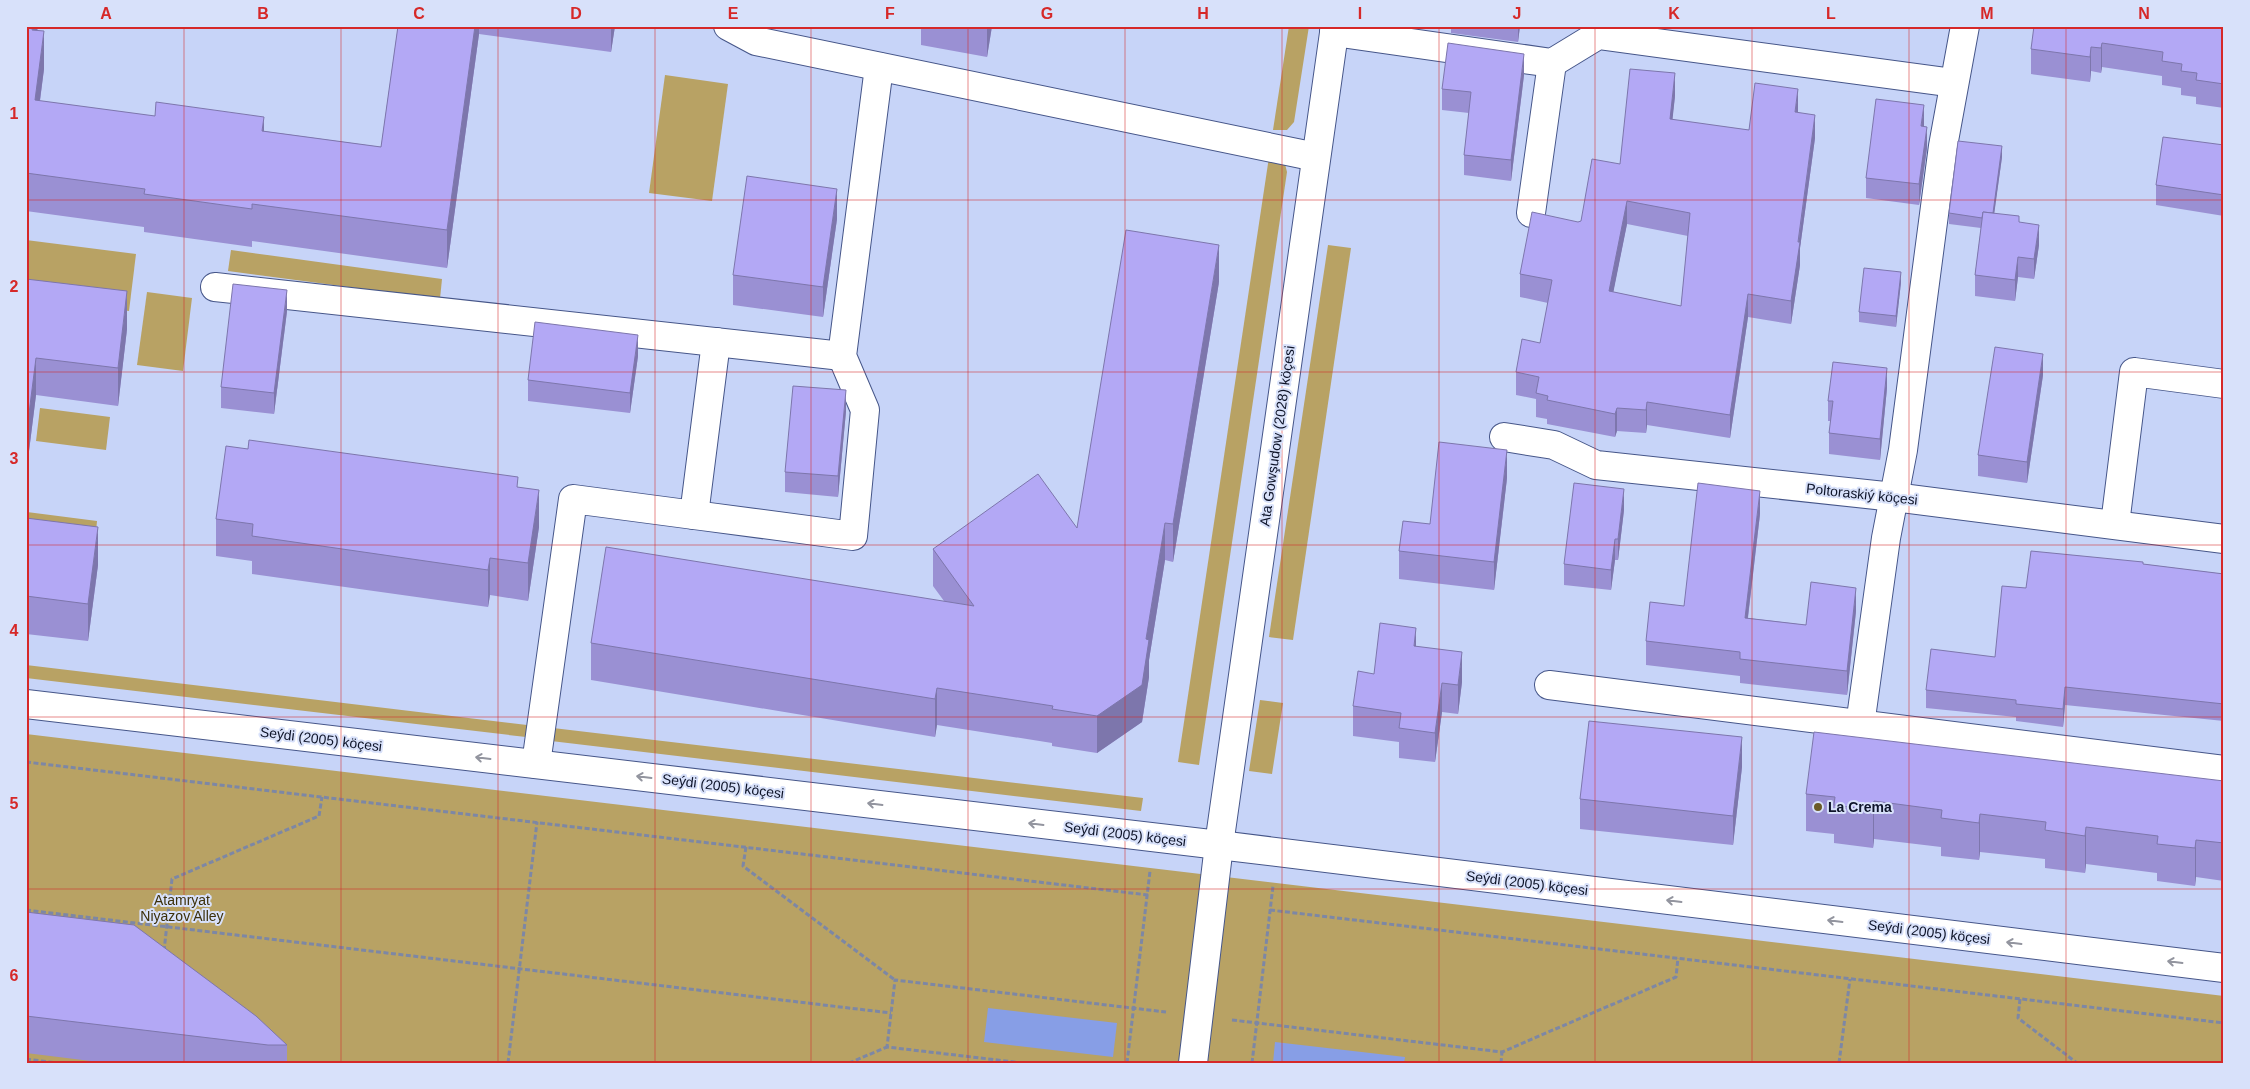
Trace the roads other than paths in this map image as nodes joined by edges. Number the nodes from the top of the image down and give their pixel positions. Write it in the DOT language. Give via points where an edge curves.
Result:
graph roads {
  1 [pos="728,26"];
  2 [pos="1965,26"];
  3 [pos="1335,29"];
  4 [pos="1552,63"];
  5 [pos="879,67"];
  6 [pos="1954,83"];
  7 [pos="1316,157"];
  8 [pos="1531,212"];
  9 [pos="215,287"];
  10 [pos="716,342"];
  11 [pos="842,356"];
  12 [pos="2224,384"];
  13 [pos="1504,437"];
  14 [pos="1894,497"];
  15 [pos="694,515"];
  16 [pos="2115,524"];
  17 [pos="2224,539"];
  18 [pos="1549,686"];
  19 [pos="26,704"];
  20 [pos="1860,725"];
  21 [pos="536,764"];
  22 [pos="2224,770"];
  23 [pos="1219,845"];
  24 [pos="2224,968"];
  25 [pos="1193,1063"];
  1 -- 5 [label="street" via="756,40"];
  2 -- 6 [label="street"];
  3 -- 4 [label="street"];
  3 -- 7 [label="street, Ata Gowşudow (2028) köçesi"];
  4 -- 6 [label="street" via="1598,35"];
  4 -- 8 [label="street"];
  5 -- 7 [label="street"];
  5 -- 11 [label="street"];
  6 -- 14 [label="street" via="1904,450"];
  7 -- 23 [label="street, Ata Gowşudow (2028) köçesi"];
  9 -- 10 [label="street"];
  10 -- 11 [label="street"];
  10 -- 15 [label="street"];
  11 -- 15 [label="street" via="865,410 854,536"];
  12 -- 16 [label="street" via="2134,372"];
  13 -- 14 [label="street, Poltoraskiý köçesi" via="1554,445 1596,465"];
  14 -- 16 [label="street, Poltoraskiý köçesi"];
  14 -- 20 [label="street"];
  15 -- 21 [label="street" via="573,499"];
  16 -- 17 [label="street, Poltoraskiý köçesi"];
  18 -- 20 [label="street"];
  21 -- 19 [label="street, Seýdi (2005) köçesi, one-way"];
  20 -- 22 [label="street"];
  23 -- 21 [label="street, Seýdi (2005) köçesi, one-way"];
  24 -- 23 [label="street, Seýdi (2005) köçesi, one-way"];
  23 -- 25 [label="street, Ata Gowşudow (2028) köçesi"];
}
